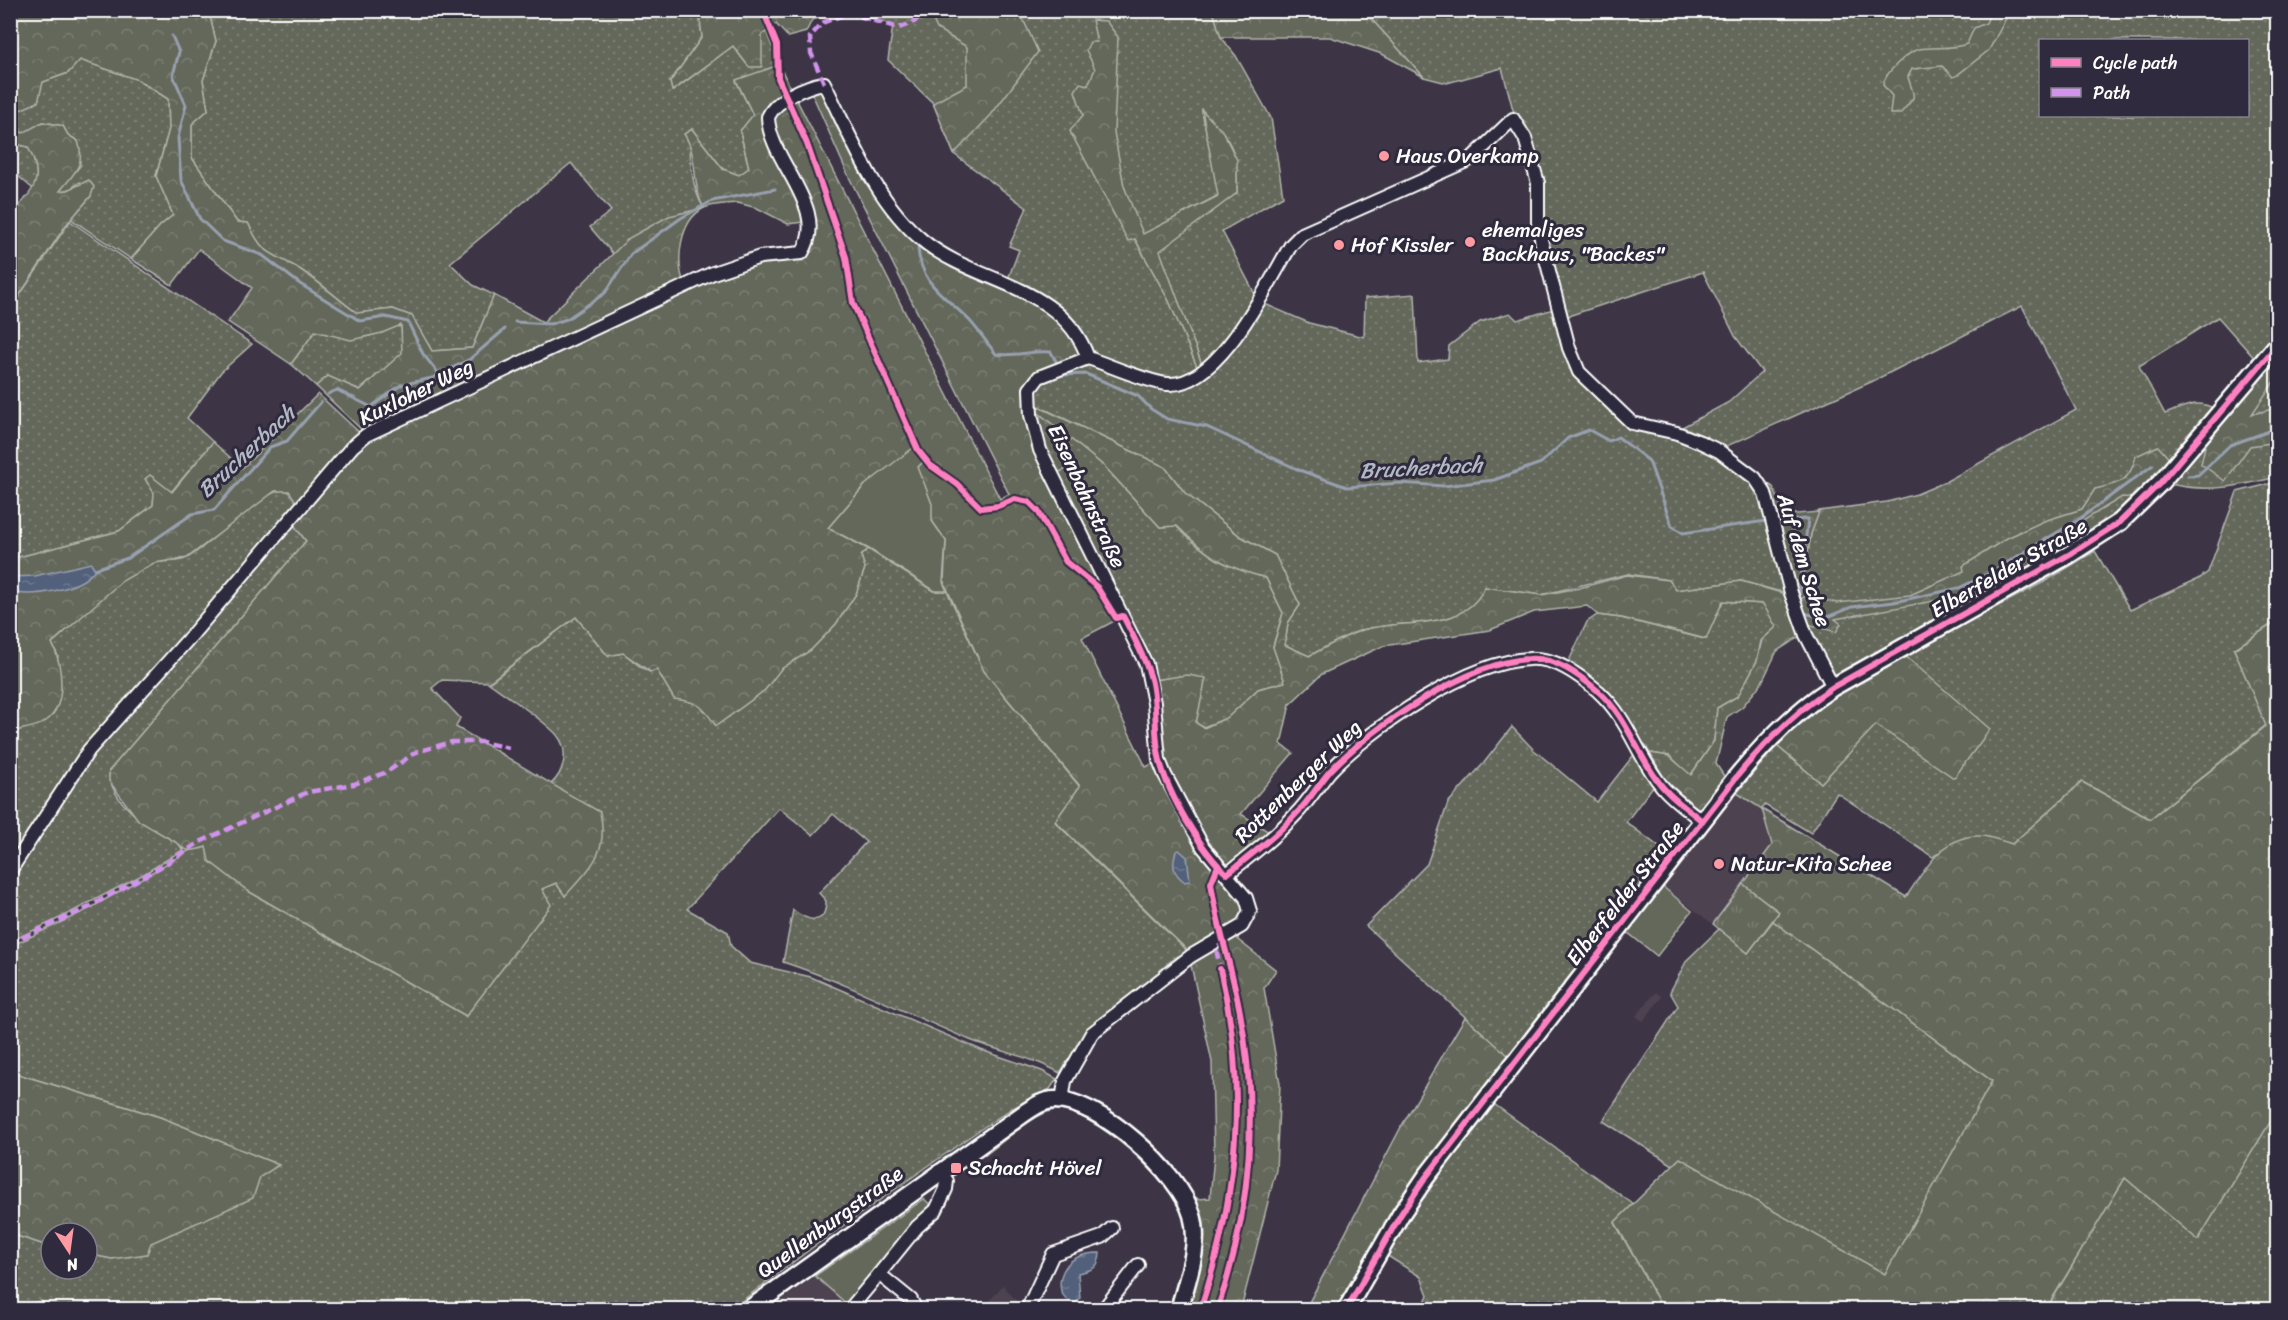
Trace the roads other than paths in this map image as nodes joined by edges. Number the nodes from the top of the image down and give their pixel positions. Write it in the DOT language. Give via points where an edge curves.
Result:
graph roads {
  1 [pos="2277,344"];
  2 [pos="1088,358"];
  3 [pos="1833,687"];
  4 [pos="1702,821"];
  5 [pos="10,871"];
  6 [pos="1227,874"];
  7 [pos="1068,1102"];
  8 [pos="939,1172"];
  9 [pos="1112,1228"];
  10 [pos="1138,1264"];
  11 [pos="879,1274"];
  12 [pos="748,1310"];
  13 [pos="849,1310"];
  14 [pos="916,1310"];
  15 [pos="1027,1310"];
  16 [pos="1103,1310"];
  17 [pos="1179,1310"];
  18 [pos="1346,1310"];
  1 -- 3 [label="main road, Elberfelder Straße" via="2160,483 2120,522"];
  2 -- 3 [label="street, Auf dem Schee" via="1166,384 1190,379 1227,346 1291,245 1302,234 1470,159 1513,119 1525,138 1538,183 1542,244 1579,372 1632,423 1700,442 1755,478 1765,493 1806,635"];
  2 -- 5 [label="street, Kuxloher Weg" via="1072,327 1042,300 930,246 908,226 888,204 824,83 778,104 768,117 771,138 810,220 809,242 802,253 760,257 713,273 366,435 89,750"];
  2 -- 6 [label="street, Eisenbahnstraße" via="1040,377 1030,389 1034,428 1059,492 1146,664 1165,775 1203,847"];
  3 -- 4 [label="main road, Elberfelder Straße" via="1781,728"];
  4 -- 6 [label="street, Rottenberger Weg" via="1661,785 1618,713 1598,692 1551,661 1529,658 1462,679 1415,704 1380,729 1331,771 1296,814"];
  4 -- 18 [label="main road, Elberfelder Straße" via="1426,1177"];
  6 -- 7 [label="street" via="1249,905 1242,926 1191,956 1092,1033 1065,1081"];
  7 -- 8 [label="main road, Quellenburgstraße" via="1044,1102"];
  7 -- 17 [label="main road" via="1114,1126 1152,1155 1186,1200 1195,1236"];
  8 -- 11 [label="street" via="947,1182 936,1210"];
  8 -- 12 [label="main road, Quellenburgstraße"];
  9 -- 15 [label="street" via="1102,1237 1053,1254"];
  10 -- 16 [label="street"];
  11 -- 13 [label="street"];
  11 -- 14 [label="street" via="911,1300"];
}
